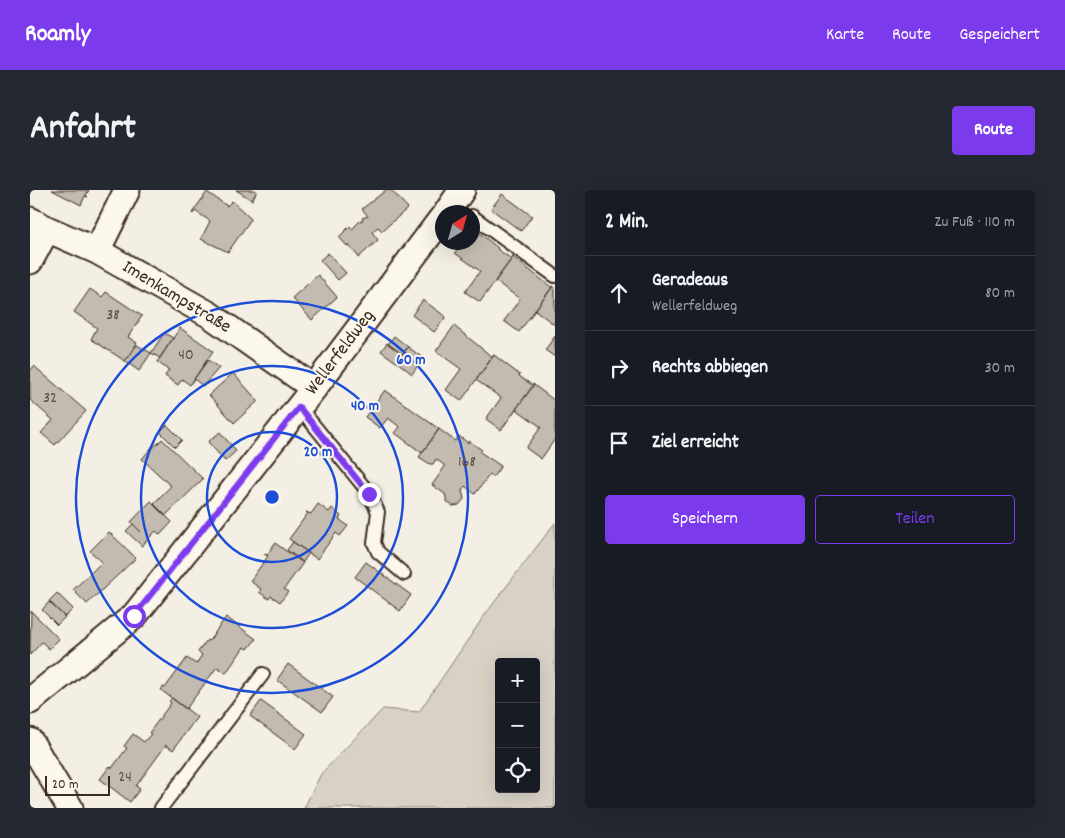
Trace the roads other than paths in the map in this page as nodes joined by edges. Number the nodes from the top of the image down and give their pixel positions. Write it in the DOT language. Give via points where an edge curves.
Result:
graph roads {
  1 [pos="127,190"];
  2 [pos="38,224"];
  3 [pos="480,225"];
  4 [pos="435,237"];
  5 [pos="97,251"];
  6 [pos="30,261"];
  7 [pos="555,276"];
  8 [pos="307,397"];
  9 [pos="404,574"];
  10 [pos="263,674"];
  11 [pos="30,701"];
  12 [pos="30,741"];
  13 [pos="70,808"];
  14 [pos="161,808"];
  1 -- 5 [label="street"];
  2 -- 5 [label="street, Imenkampstraße"];
  2 -- 6 [label="street"];
  3 -- 7 [label="lane"];
  4 -- 8 [label="street, Wellerfeldweg"];
  5 -- 8 [label="street, Imenkampstraße" via="210,315"];
  8 -- 9 [label="lane" via="378,512 374,543 378,552"];
  8 -- 11 [label="street, Wellerfeldweg" via="134,616"];
  10 -- 14 [label="lane"];
  12 -- 13 [label="street"];
}
